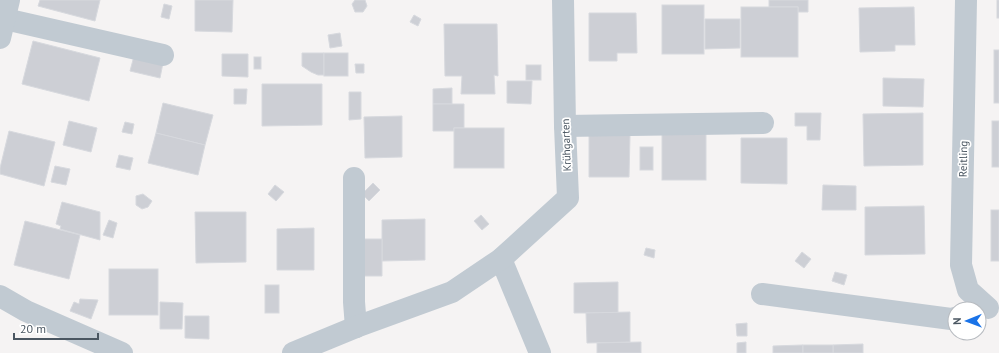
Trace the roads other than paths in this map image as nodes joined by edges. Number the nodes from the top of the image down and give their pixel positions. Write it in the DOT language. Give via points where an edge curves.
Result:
graph roads {
  1 [pos="563,0"];
  2 [pos="966,0"];
  3 [pos="5,19"];
  4 [pos="163,55"];
  5 [pos="763,123"];
  6 [pos="565,126"];
  7 [pos="354,178"];
  8 [pos="501,259"];
  9 [pos="762,294"];
  10 [pos="0,296"];
  11 [pos="989,310"];
  12 [pos="947,318"];
  13 [pos="356,327"];
  14 [pos="122,353"];
  15 [pos="294,353"];
  16 [pos="540,353"];
  1 -- 6 [label="street, Krühgarten"];
  2 -- 11 [label="street, Reitling" via="961,265 968,290"];
  3 -- 4 [label="street"];
  5 -- 6 [label="street"];
  6 -- 8 [label="street, Krühgarten" via="568,198"];
  7 -- 13 [label="street"];
  8 -- 13 [label="street, Krühgarten" via="452,292"];
  8 -- 16 [label="street"];
  9 -- 12 [label="street"];
  10 -- 14 [label="street"];
  13 -- 15 [label="street, Krühgarten"];
}
